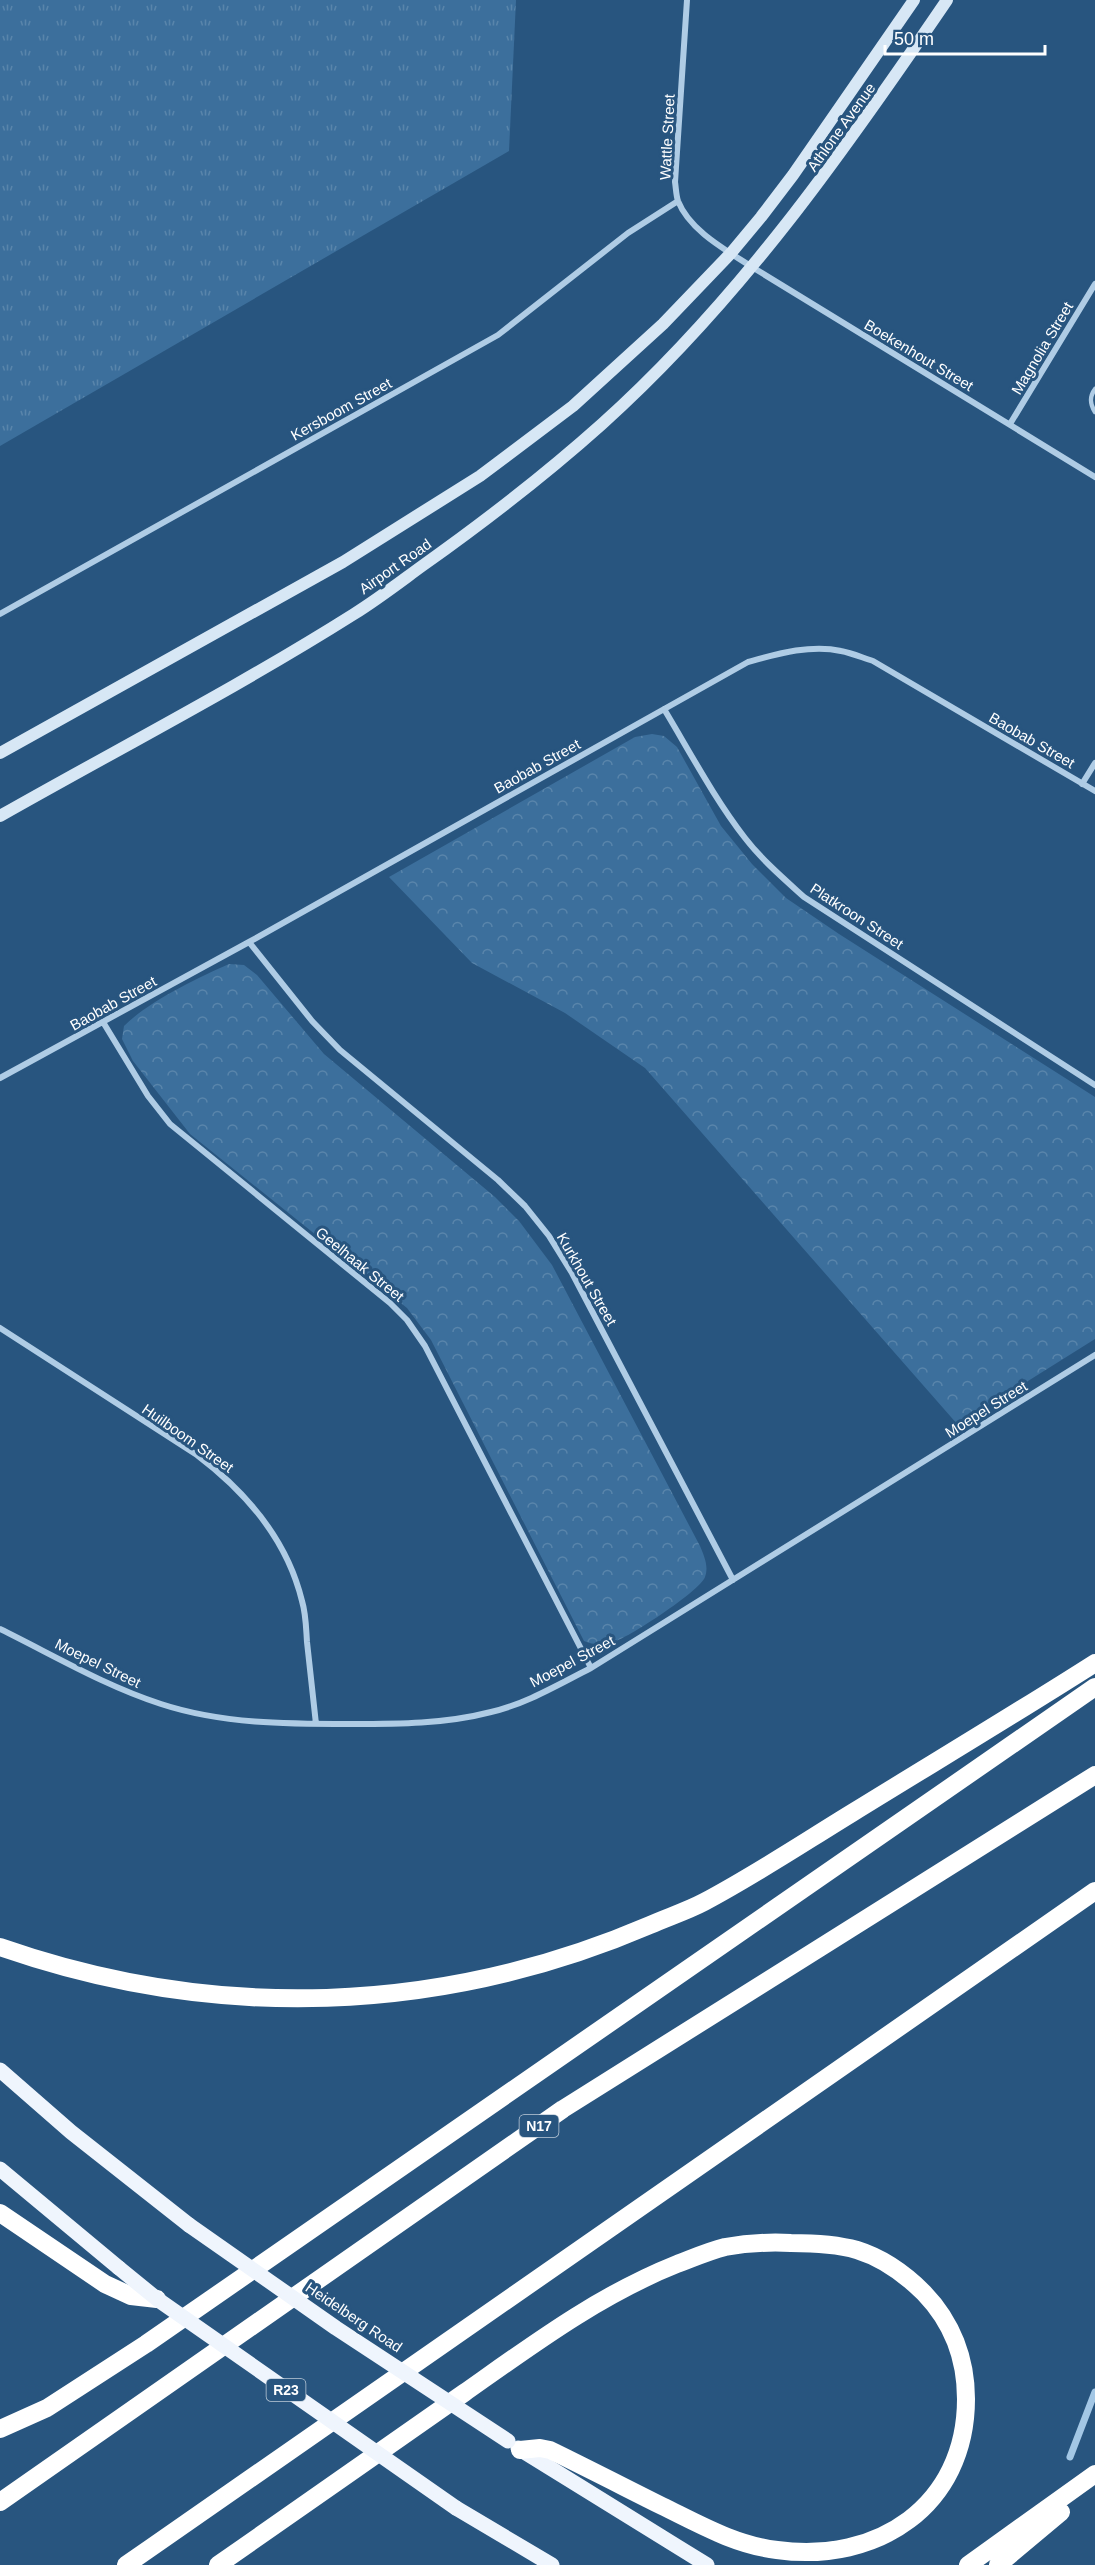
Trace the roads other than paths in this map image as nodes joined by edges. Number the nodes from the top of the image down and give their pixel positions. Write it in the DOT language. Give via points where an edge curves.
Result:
graph roads {
  1 [pos="687,0"];
  2 [pos="914,0"];
  3 [pos="947,0"];
  4 [pos="678,201"];
  5 [pos="731,253"];
  6 [pos="752,267"];
  7 [pos="1095,284"];
  8 [pos="1095,389"];
  9 [pos="1095,412"];
  10 [pos="1010,424"];
  11 [pos="1095,477"];
  12 [pos="0,614"];
  13 [pos="664,709"];
  14 [pos="0,753"];
  15 [pos="1095,763"];
  16 [pos="1083,784"];
  17 [pos="1095,791"];
  18 [pos="0,816"];
  19 [pos="249,942"];
  20 [pos="103,1022"];
  21 [pos="0,1078"];
  22 [pos="1095,1085"];
  23 [pos="0,1328"];
  24 [pos="1095,1356"];
  25 [pos="733,1580"];
  26 [pos="0,1629"];
  27 [pos="1095,1663"];
  28 [pos="591,1668"];
  29 [pos="1095,1686"];
  30 [pos="316,1724"];
  31 [pos="1095,1776"];
  32 [pos="1095,1892"];
  33 [pos="0,1947"];
  34 [pos="0,2070"];
  35 [pos="0,2169"];
  36 [pos="0,2213"];
  37 [pos="157,2299"];
  38 [pos="0,2429"];
  39 [pos="514,2445"];
  40 [pos="1095,2474"];
  41 [pos="1095,2484"];
  42 [pos="0,2502"];
  43 [pos="126,2565"];
  44 [pos="218,2565"];
  45 [pos="552,2565"];
  46 [pos="707,2565"];
  47 [pos="968,2565"];
  48 [pos="998,2565"];
  1 -- 4 [label="street, Wattle Street" via="675,182"];
  2 -- 5 [label="main road, Athlone Avenue" via="793,175"];
  3 -- 6 [label="main road, Athlone Avenue" via="816,187"];
  4 -- 5 [label="street, Wattle Street" via="705,235"];
  4 -- 12 [label="street, Kersboom Street" via="628,233 498,335"];
  5 -- 6 [label="street, Boekenhout Street"];
  5 -- 14 [label="main road, Airport Road" via="663,324 573,406 480,476 343,562"];
  6 -- 10 [label="street, Boekenhout Street"];
  6 -- 18 [label="main road, Airport Road" via="680,347 602,424 488,519 356,612"];
  7 -- 10 [label="street, Magnolia Street"];
  8 -- 9 [label="lane" via="1091,403"];
  10 -- 11 [label="street, Boekenhout Street"];
  13 -- 16 [label="street, Baobab Street" via="748,662 779,653 841,650 873,661"];
  13 -- 19 [label="street, Baobab Street"];
  13 -- 22 [label="street, Platkroon Street" via="746,839 804,897"];
  15 -- 16 [label="street"];
  16 -- 17 [label="street, Baobab Street"];
  19 -- 20 [label="street, Baobab Street"];
  19 -- 25 [label="street, Kurkhout Street" via="340,1050 498,1180 549,1236"];
  20 -- 21 [label="street, Baobab Street"];
  20 -- 28 [label="street, Geelhaak Street" via="148,1096 170,1124 407,1320 425,1346"];
  23 -- 30 [label="street, Huilboom Street" via="196,1455 226,1477 253,1506 278,1541 303,1603"];
  24 -- 25 [label="street, Moepel Street"];
  25 -- 28 [label="street, Moepel Street"];
  26 -- 30 [label="street, Moepel Street" via="132,1694 161,1704 249,1722"];
  27 -- 33 [label="highway" via="703,1902 614,1941 539,1966 386,1995 310,2000 151,1987 85,1973"];
  28 -- 30 [label="street, Moepel Street" via="493,1712 448,1721"];
  29 -- 38 [label="highway" via="146,2344 47,2408"];
  31 -- 42 [label="highway, N17" via="563,2109"];
  32 -- 43 [label="highway"];
  34 -- 39 [label="main road, Heidelberg Road, bridge" via="189,2225"];
  35 -- 37 [label="main road, R23, bridge"];
  36 -- 37 [label="highway" via="105,2284 131,2296"];
  37 -- 45 [label="main road, R23, bridge" via="456,2508"];
  39 -- 44 [label="highway" via="550,2450 726,2538 810,2554 853,2548 879,2539 924,2507 944,2484 963,2440 966,2384 959,2353 942,2314 912,2281 892,2266 858,2250 837,2246 783,2243 724,2247 659,2271 595,2304"];
  39 -- 46 [label="main road, Heidelberg Road"];
  40 -- 47 [label="highway"];
  41 -- 48 [label="highway"];
}
